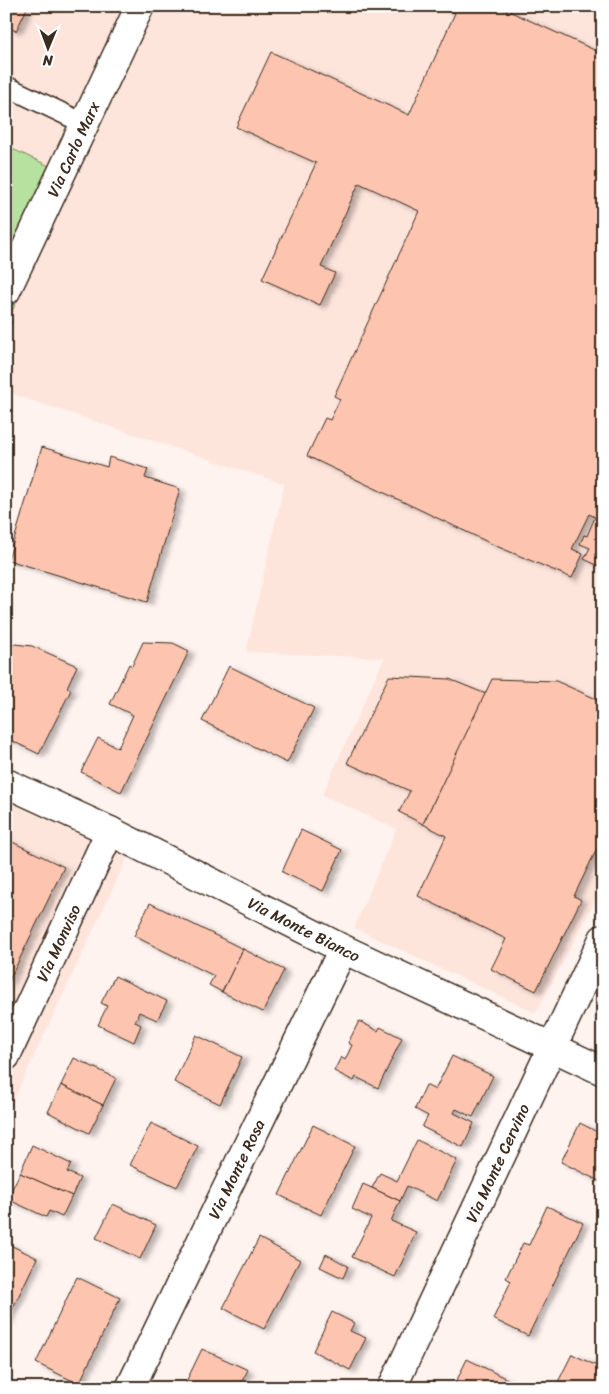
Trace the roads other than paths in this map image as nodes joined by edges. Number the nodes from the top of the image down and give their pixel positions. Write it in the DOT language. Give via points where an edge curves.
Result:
graph roads {
  1 [pos="140,6"];
  2 [pos="6,86"];
  3 [pos="85,124"];
  4 [pos="6,291"];
  5 [pos="6,783"];
  6 [pos="110,831"];
  7 [pos="603,939"];
  8 [pos="343,949"];
  9 [pos="551,1047"];
  10 [pos="6,1056"];
  11 [pos="603,1071"];
  12 [pos="130,1388"];
  13 [pos="392,1388"];
  1 -- 3 [label="street, Via Carlo Marx"];
  2 -- 3 [label="lane"];
  3 -- 4 [label="street, Via Carlo Marx"];
  5 -- 6 [label="street, Via Monte Bianco"];
  6 -- 8 [label="street, Via Monte Bianco"];
  6 -- 10 [label="street, Via Monviso"];
  7 -- 9 [label="street, Via Monte Cervino"];
  8 -- 9 [label="street, Via Monte Bianco"];
  8 -- 12 [label="street, Via Monte Rosa"];
  9 -- 11 [label="street, Via Monte Bianco"];
  9 -- 13 [label="street, Via Monte Cervino"];
}
